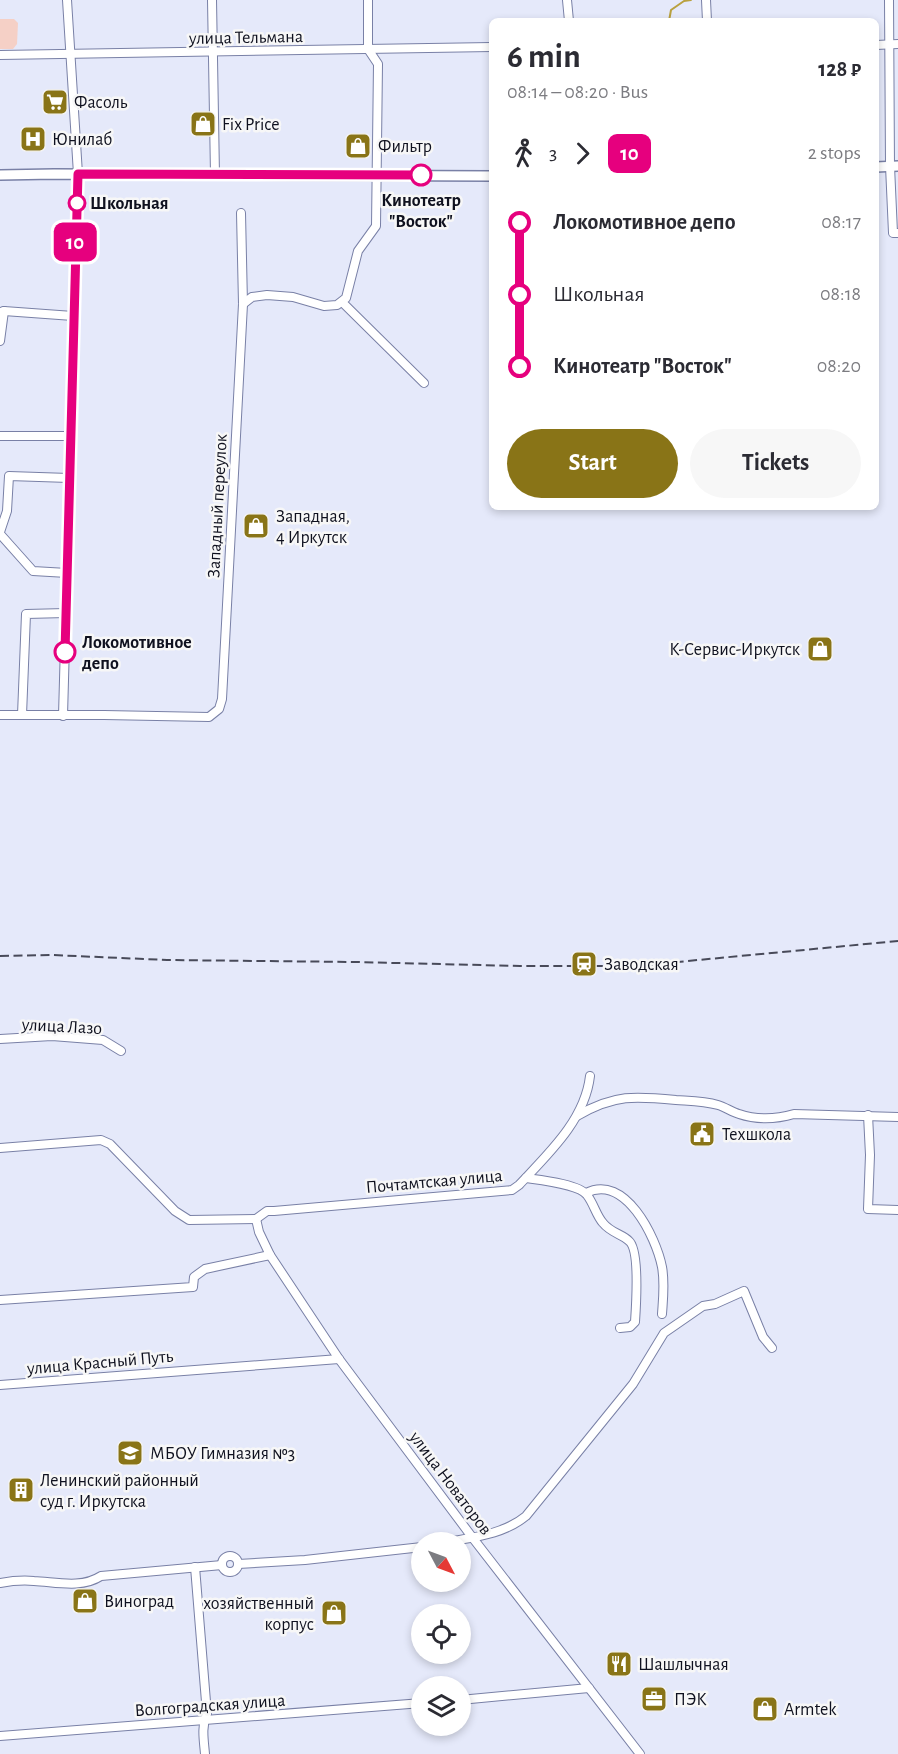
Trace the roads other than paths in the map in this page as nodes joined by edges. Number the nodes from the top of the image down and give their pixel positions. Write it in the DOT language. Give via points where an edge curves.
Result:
graph roads {
  1 [pos="67,0"];
  2 [pos="212,0"];
  3 [pos="368,0"];
  4 [pos="567,0"];
  5 [pos="889,0"];
  6 [pos="706,1"];
  7 [pos="568,18"];
  8 [pos="707,18"];
  9 [pos="894,44"];
  10 [pos="879,45"];
  11 [pos="489,47"];
  12 [pos="368,49"];
  13 [pos="213,53"];
  14 [pos="0,55"];
  15 [pos="69,55"];
  16 [pos="894,166"];
  17 [pos="879,167"];
  18 [pos="78,174"];
  19 [pos="0,175"];
  20 [pos="214,175"];
  21 [pos="377,175"];
  22 [pos="489,176"];
  23 [pos="241,213"];
  24 [pos="898,233"];
  25 [pos="342,302"];
  26 [pos="243,304"];
  27 [pos="2,312"];
  28 [pos="73,316"];
  29 [pos="0,341"];
  30 [pos="424,383"];
  31 [pos="0,436"];
  32 [pos="70,436"];
  33 [pos="69,478"];
  34 [pos="0,533"];
  35 [pos="67,573"];
  36 [pos="66,613"];
  37 [pos="0,715"];
  38 [pos="22,715"];
  39 [pos="63,716"];
  40 [pos="0,1039"];
  41 [pos="121,1051"];
  42 [pos="590,1076"];
  43 [pos="868,1115"];
  44 [pos="576,1117"];
  45 [pos="898,1117"];
  46 [pos="0,1148"];
  47 [pos="526,1178"];
  48 [pos="586,1193"];
  49 [pos="898,1210"];
  50 [pos="256,1219"];
  51 [pos="270,1255"];
  52 [pos="0,1300"];
  53 [pos="662,1314"];
  54 [pos="620,1328"];
  55 [pos="772,1347"];
  56 [pos="339,1359"];
  57 [pos="0,1385"];
  58 [pos="472,1537"];
  59 [pos="411,1548"];
  60 [pos="195,1567"];
  61 [pos="0,1583"];
  62 [pos="589,1688"];
  63 [pos="471,1699"];
  64 [pos="411,1704"];
  65 [pos="204,1720"];
  66 [pos="0,1736"];
  67 [pos="205,1754"];
  68 [pos="640,1754"];
  1 -- 15 [label="street"];
  2 -- 13 [label="street"];
  3 -- 12 [label="street"];
  4 -- 7 [label="street"];
  5 -- 9 [label="street"];
  6 -- 8 [label="street"];
  9 -- 10 [label="street"];
  9 -- 16 [label="street"];
  11 -- 12 [label="street, улица Тельмана"];
  12 -- 13 [label="street, улица Тельмана"];
  12 -- 21 [label="street" via="378,64"];
  13 -- 15 [label="street, улица Тельмана"];
  13 -- 20 [label="street"];
  14 -- 15 [label="street, улица Тельмана"];
  15 -- 18 [label="street"];
  16 -- 17 [label="main road"];
  16 -- 24 [label="street" via="893,233"];
  18 -- 19 [label="main road"];
  18 -- 20 [label="main road"];
  18 -- 28 [label="street"];
  20 -- 21 [label="main road"];
  21 -- 22 [label="main road"];
  21 -- 25 [label="street" via="376,226 358,251 351,285"];
  23 -- 26 [label="street, Западный переулок"];
  25 -- 26 [label="street" via="324,306 267,295 252,297"];
  25 -- 30 [label="street"];
  26 -- 39 [label="street, Западный переулок" via="219,709 209,717"];
  27 -- 28 [label="street"];
  27 -- 29 [label="street"];
  28 -- 32 [label="street"];
  31 -- 32 [label="street"];
  32 -- 33 [label="street"];
  33 -- 34 [label="street" via="9,476 7,510"];
  33 -- 35 [label="street"];
  34 -- 35 [label="street" via="33,571"];
  35 -- 36 [label="street"];
  36 -- 38 [label="street" via="26,614"];
  36 -- 39 [label="street"];
  37 -- 38 [label="street"];
  38 -- 39 [label="street"];
  40 -- 41 [label="street, улица Лазо" via="52,1036 103,1040"];
  42 -- 44 [label="street, Почтамтская улица"];
  43 -- 44 [label="street" via="794,1114 770,1118 746,1116 706,1102 629,1097 594,1106"];
  43 -- 45 [label="street"];
  43 -- 49 [label="street" via="868,1209"];
  44 -- 47 [label="street, Почтамтская улица"];
  46 -- 50 [label="street, Почтамтская улица" via="105,1141 175,1211 189,1220"];
  47 -- 48 [label="street"];
  47 -- 50 [label="street, Почтамтская улица" via="512,1190 267,1211"];
  48 -- 53 [label="street" via="597,1188 611,1190 643,1220 663,1270"];
  48 -- 54 [label="street" via="601,1222 628,1239 635,1250 635,1322"];
  50 -- 51 [label="street, улица Новаторов"];
  51 -- 52 [label="street" via="205,1269 194,1277 193,1287"];
  51 -- 56 [label="street, улица Новаторов"];
  55 -- 58 [label="street" via="763,1337 744,1291 703,1306 664,1334 633,1384 526,1516 501,1531"];
  56 -- 57 [label="street, улица Красный Путь"];
  56 -- 58 [label="street, улица Новаторов"];
  58 -- 62 [label="street, улица Новаторов"];
  59 -- 60 [label="street" via="238,1564 231,1572 222,1564"];
  60 -- 61 [label="street" via="101,1576 70,1584 24,1580"];
  60 -- 65 [label="street" via="207,1714"];
  62 -- 63 [label="street"];
  62 -- 68 [label="street, улица Новаторов"];
  64 -- 65 [label="street, Волгоградская улица"];
  65 -- 66 [label="street, Волгоградская улица"];
  65 -- 67 [label="street"];
}
